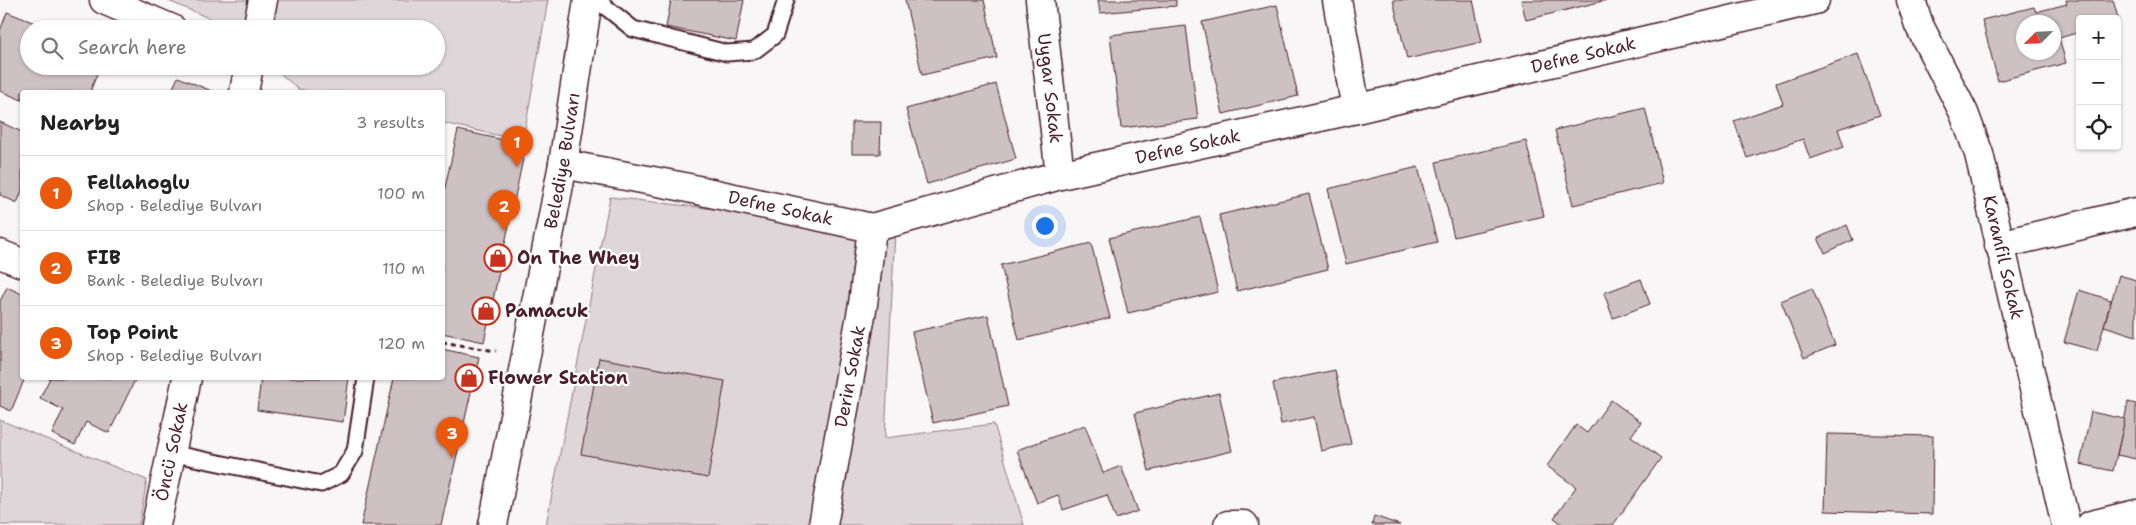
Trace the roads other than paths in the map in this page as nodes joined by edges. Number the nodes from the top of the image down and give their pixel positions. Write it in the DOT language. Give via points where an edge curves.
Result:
graph roads {
  1 [pos="104,0"];
  2 [pos="263,0"];
  3 [pos="588,0"];
  4 [pos="597,0"];
  5 [pos="786,0"];
  6 [pos="1040,0"];
  7 [pos="1336,0"];
  8 [pos="1815,0"];
  9 [pos="1911,0"];
  10 [pos="151,20"];
  11 [pos="259,20"];
  12 [pos="247,75"];
  13 [pos="244,90"];
  14 [pos="1356,109"];
  15 [pos="562,164"];
  16 [pos="1060,176"];
  17 [pos="2136,212"];
  18 [pos="872,228"];
  19 [pos="1999,245"];
  20 [pos="0,254"];
  21 [pos="20,262"];
  22 [pos="187,380"];
  23 [pos="366,380"];
  24 [pos="170,453"];
  25 [pos="2136,514"];
  26 [pos="156,525"];
  27 [pos="494,525"];
  28 [pos="824,525"];
  29 [pos="1228,525"];
  30 [pos="1244,525"];
  31 [pos="2066,525"];
  32 [pos="2091,525"];
  1 -- 10 [label="street"];
  2 -- 11 [label="street"];
  3 -- 15 [label="street, Belediye Bulvarı"];
  4 -- 5 [label="lane" via="633,29 726,53 754,50 775,35"];
  6 -- 16 [label="street, Uygar Sokak"];
  7 -- 14 [label="street"];
  8 -- 14 [label="street, Defne Sokak"];
  9 -- 19 [label="street, Karanfil Sokak" via="1926,39 1964,113 1978,154"];
  12 -- 13 [label="street"];
  14 -- 16 [label="street, Defne Sokak"];
  15 -- 18 [label="street, Defne Sokak"];
  15 -- 27 [label="street, Belediye Bulvarı"];
  16 -- 18 [label="street, Defne Sokak"];
  17 -- 19 [label="street"];
  18 -- 28 [label="street, Derin Sokak" via="863,304"];
  19 -- 31 [label="street, Karanfil Sokak"];
  20 -- 21 [label="street"];
  22 -- 24 [label="street, Öncü Sokak"];
  23 -- 24 [label="lane" via="355,451 341,474 321,484"];
  24 -- 26 [label="street, Öncü Sokak"];
  25 -- 32 [label="street"];
  29 -- 30 [label="street"];
}
